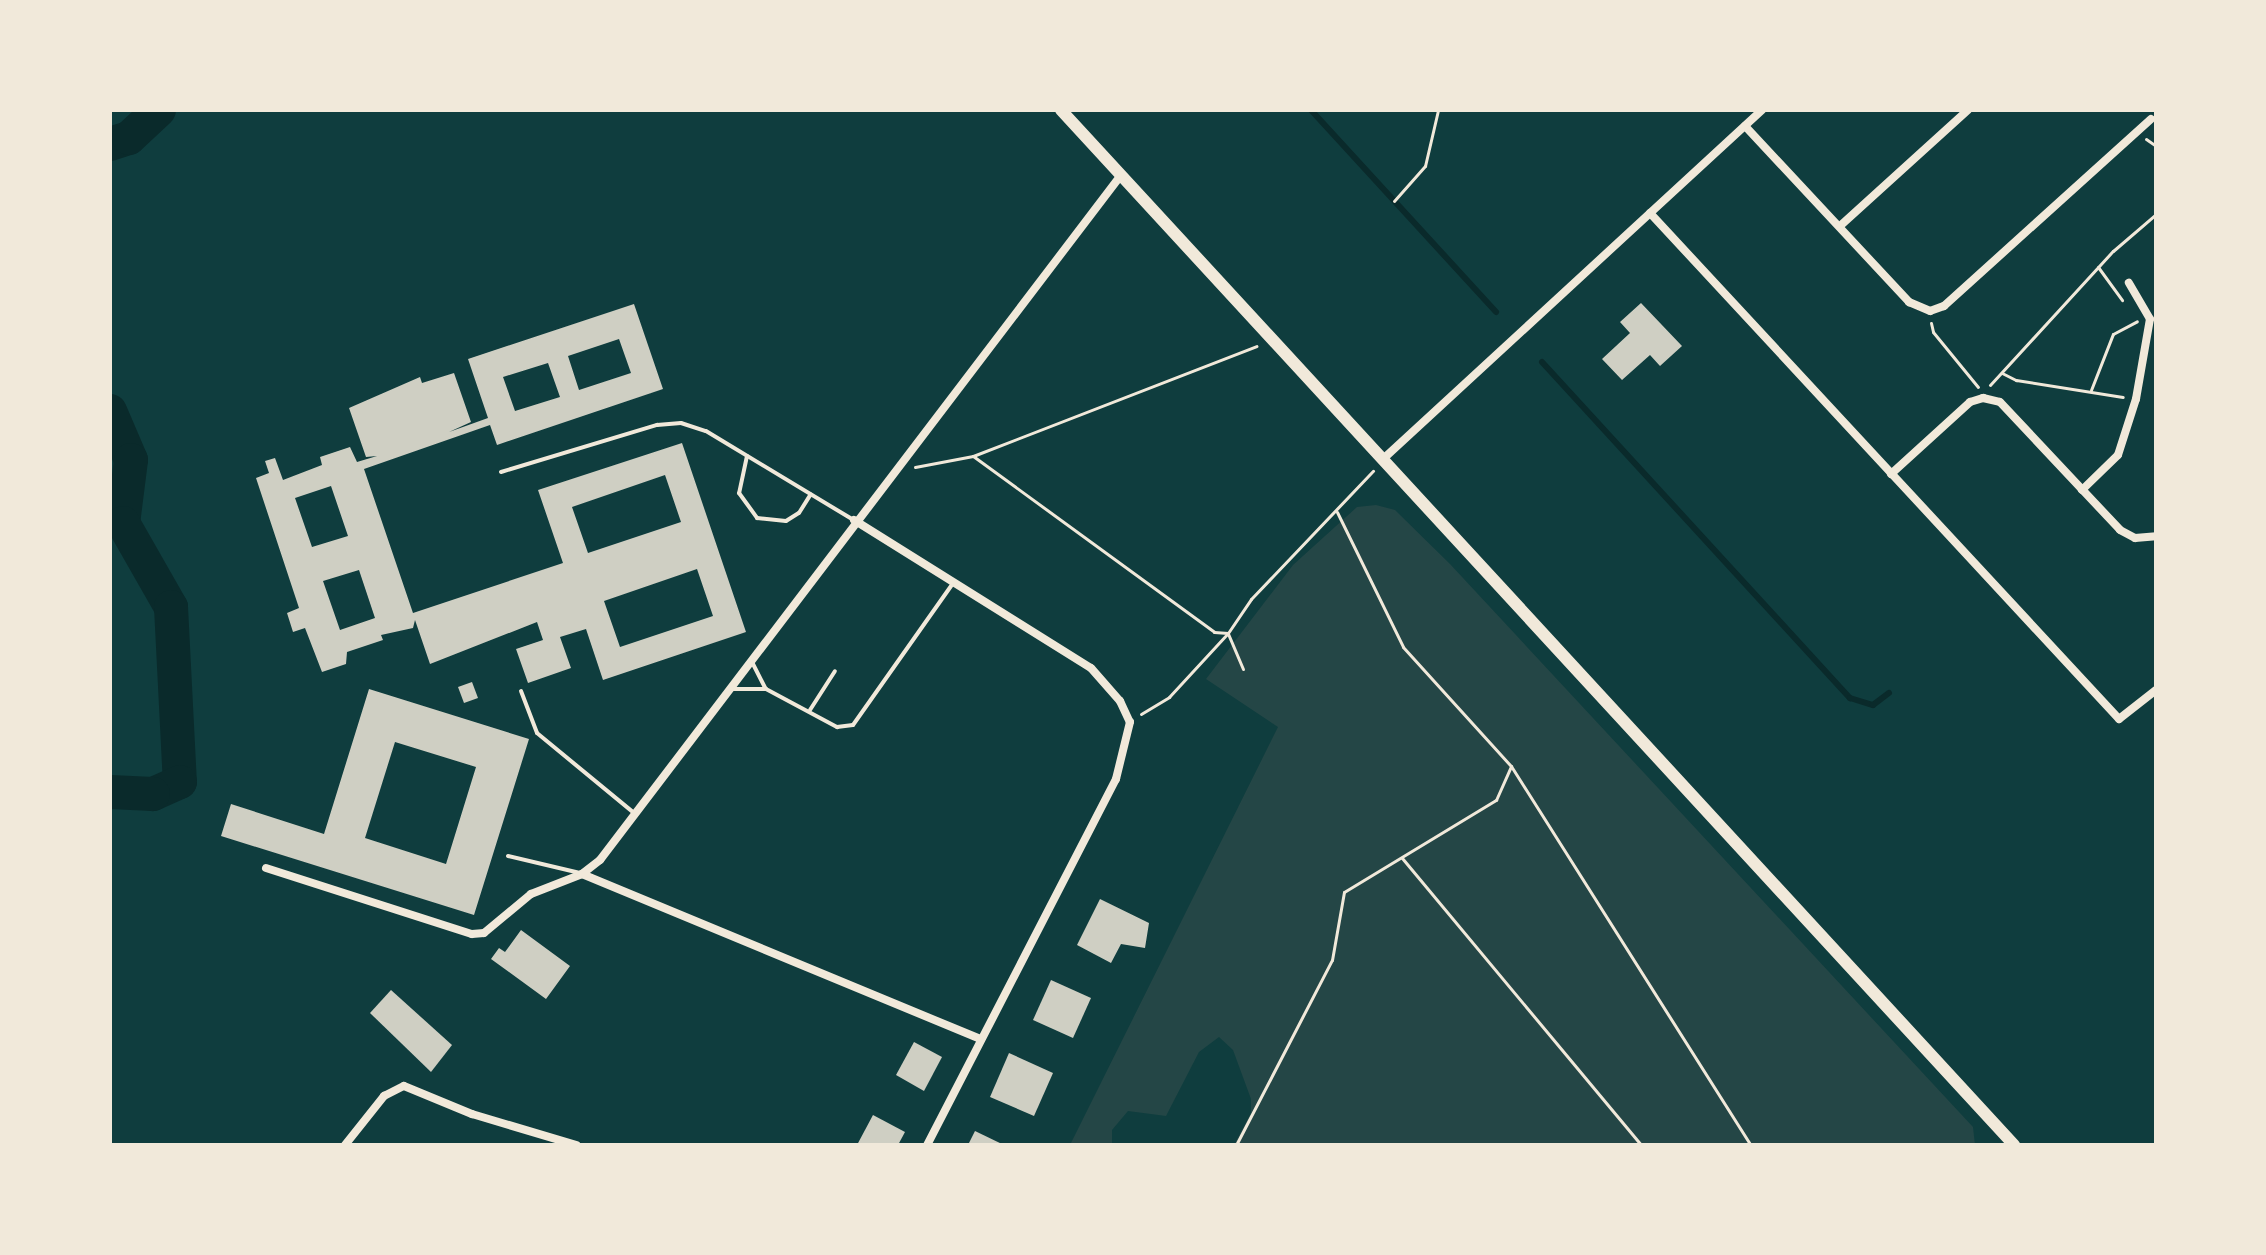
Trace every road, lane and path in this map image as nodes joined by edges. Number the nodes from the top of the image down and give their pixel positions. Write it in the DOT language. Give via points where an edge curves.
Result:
graph roads {
  1 [pos="1061,110"];
  2 [pos="1438,110"];
  3 [pos="1762,110"];
  4 [pos="1968,110"];
  5 [pos="2151,119"];
  6 [pos="1745,126"];
  7 [pos="1121,175"];
  8 [pos="1394,201"];
  9 [pos="1650,213"];
  10 [pos="2156,214"];
  11 [pos="1840,226"];
  12 [pos="2129,283"];
  13 [pos="1930,311"];
  14 [pos="2137,321"];
  15 [pos="1272,340"];
  16 [pos="2002,373"];
  17 [pos="2091,392"];
  18 [pos="2136,399"];
  19 [pos="747,456"];
  20 [pos="973,456"];
  21 [pos="1382,460"];
  22 [pos="501,472"];
  23 [pos="890,472"];
  24 [pos="1891,474"];
  25 [pos="2082,490"];
  26 [pos="811,494"];
  27 [pos="1337,512"];
  28 [pos="854,520"];
  29 [pos="2156,536"];
  30 [pos="954,582"];
  31 [pos="1228,633"];
  32 [pos="752,660"];
  33 [pos="1243,669"];
  34 [pos="835,671"];
  35 [pos="730,689"];
  36 [pos="766,689"];
  37 [pos="2156,690"];
  38 [pos="521,691"];
  39 [pos="810,710"];
  40 [pos="1130,722"];
  41 [pos="1511,766"];
  42 [pos="636,814"];
  43 [pos="508,856"];
  44 [pos="1402,858"];
  45 [pos="266,868"];
  46 [pos="582,874"];
  47 [pos="981,1039"];
  48 [pos="345,1145"];
  49 [pos="576,1145"];
  50 [pos="927,1145"];
  51 [pos="1236,1145"];
  52 [pos="1641,1145"];
  53 [pos="1751,1145"];
  54 [pos="2014,1145"];
  1 -- 7 [label="main road"];
  2 -- 8 [label="path" via="1425,166"];
  3 -- 6 [label="street"];
  4 -- 11 [label="street"];
  5 -- 13 [label="street" via="1944,306"];
  6 -- 9 [label="street"];
  6 -- 11 [label="street"];
  7 -- 15 [label="main road"];
  7 -- 23 [label="street"];
  9 -- 21 [label="street"];
  9 -- 24 [label="street"];
  10 -- 16 [label="path" via="2113,251"];
  11 -- 13 [label="street" via="1909,302"];
  12 -- 18 [label="street" via="2150,319"];
  13 -- 16 [label="path" via="1933,332 1976,386 1985,391"];
  14 -- 17 [label="path" via="2113,334"];
  15 -- 20 [label="path"];
  15 -- 21 [label="main road"];
  16 -- 17 [label="path"];
  17 -- 18 [label="path"];
  18 -- 25 [label="street" via="2118,455"];
  19 -- 22 [label="lane" via="694,426 669,423"];
  19 -- 26 [label="lane"];
  19 -- 26 [label="lane" via="739,493 757,518 786,521 799,513"];
  20 -- 23 [label="path"];
  20 -- 31 [label="path" via="1214,632"];
  21 -- 27 [label="path"];
  21 -- 54 [label="main road"];
  23 -- 28 [label="street"];
  24 -- 25 [label="street" via="1970,402 1983,398 2000,402"];
  24 -- 37 [label="street" via="2119,719"];
  25 -- 29 [label="street" via="2120,530 2135,538"];
  26 -- 28 [label="lane"];
  27 -- 31 [label="path" via="1251,599"];
  27 -- 41 [label="path" via="1403,647"];
  28 -- 30 [label="street"];
  28 -- 32 [label="street"];
  30 -- 39 [label="lane" via="853,725 837,727"];
  30 -- 40 [label="street" via="1091,668"];
  31 -- 33 [label="path"];
  31 -- 40 [label="path" via="1169,697"];
  32 -- 35 [label="street"];
  32 -- 36 [label="lane"];
  34 -- 39 [label="lane"];
  35 -- 36 [label="lane"];
  35 -- 42 [label="street"];
  36 -- 39 [label="lane"];
  38 -- 42 [label="lane" via="544,741"];
  40 -- 47 [label="street" via="1116,779"];
  41 -- 44 [label="path" via="1496,800"];
  41 -- 53 [label="path"];
  42 -- 46 [label="street"];
  43 -- 46 [label="lane"];
  44 -- 51 [label="path" via="1344,892 1332,960"];
  44 -- 52 [label="path"];
  45 -- 46 [label="street" via="472,934 484,933 531,894"];
  46 -- 47 [label="street"];
  47 -- 50 [label="street"];
  48 -- 49 [label="street" via="384,1096 404,1086 472,1114"];
}
